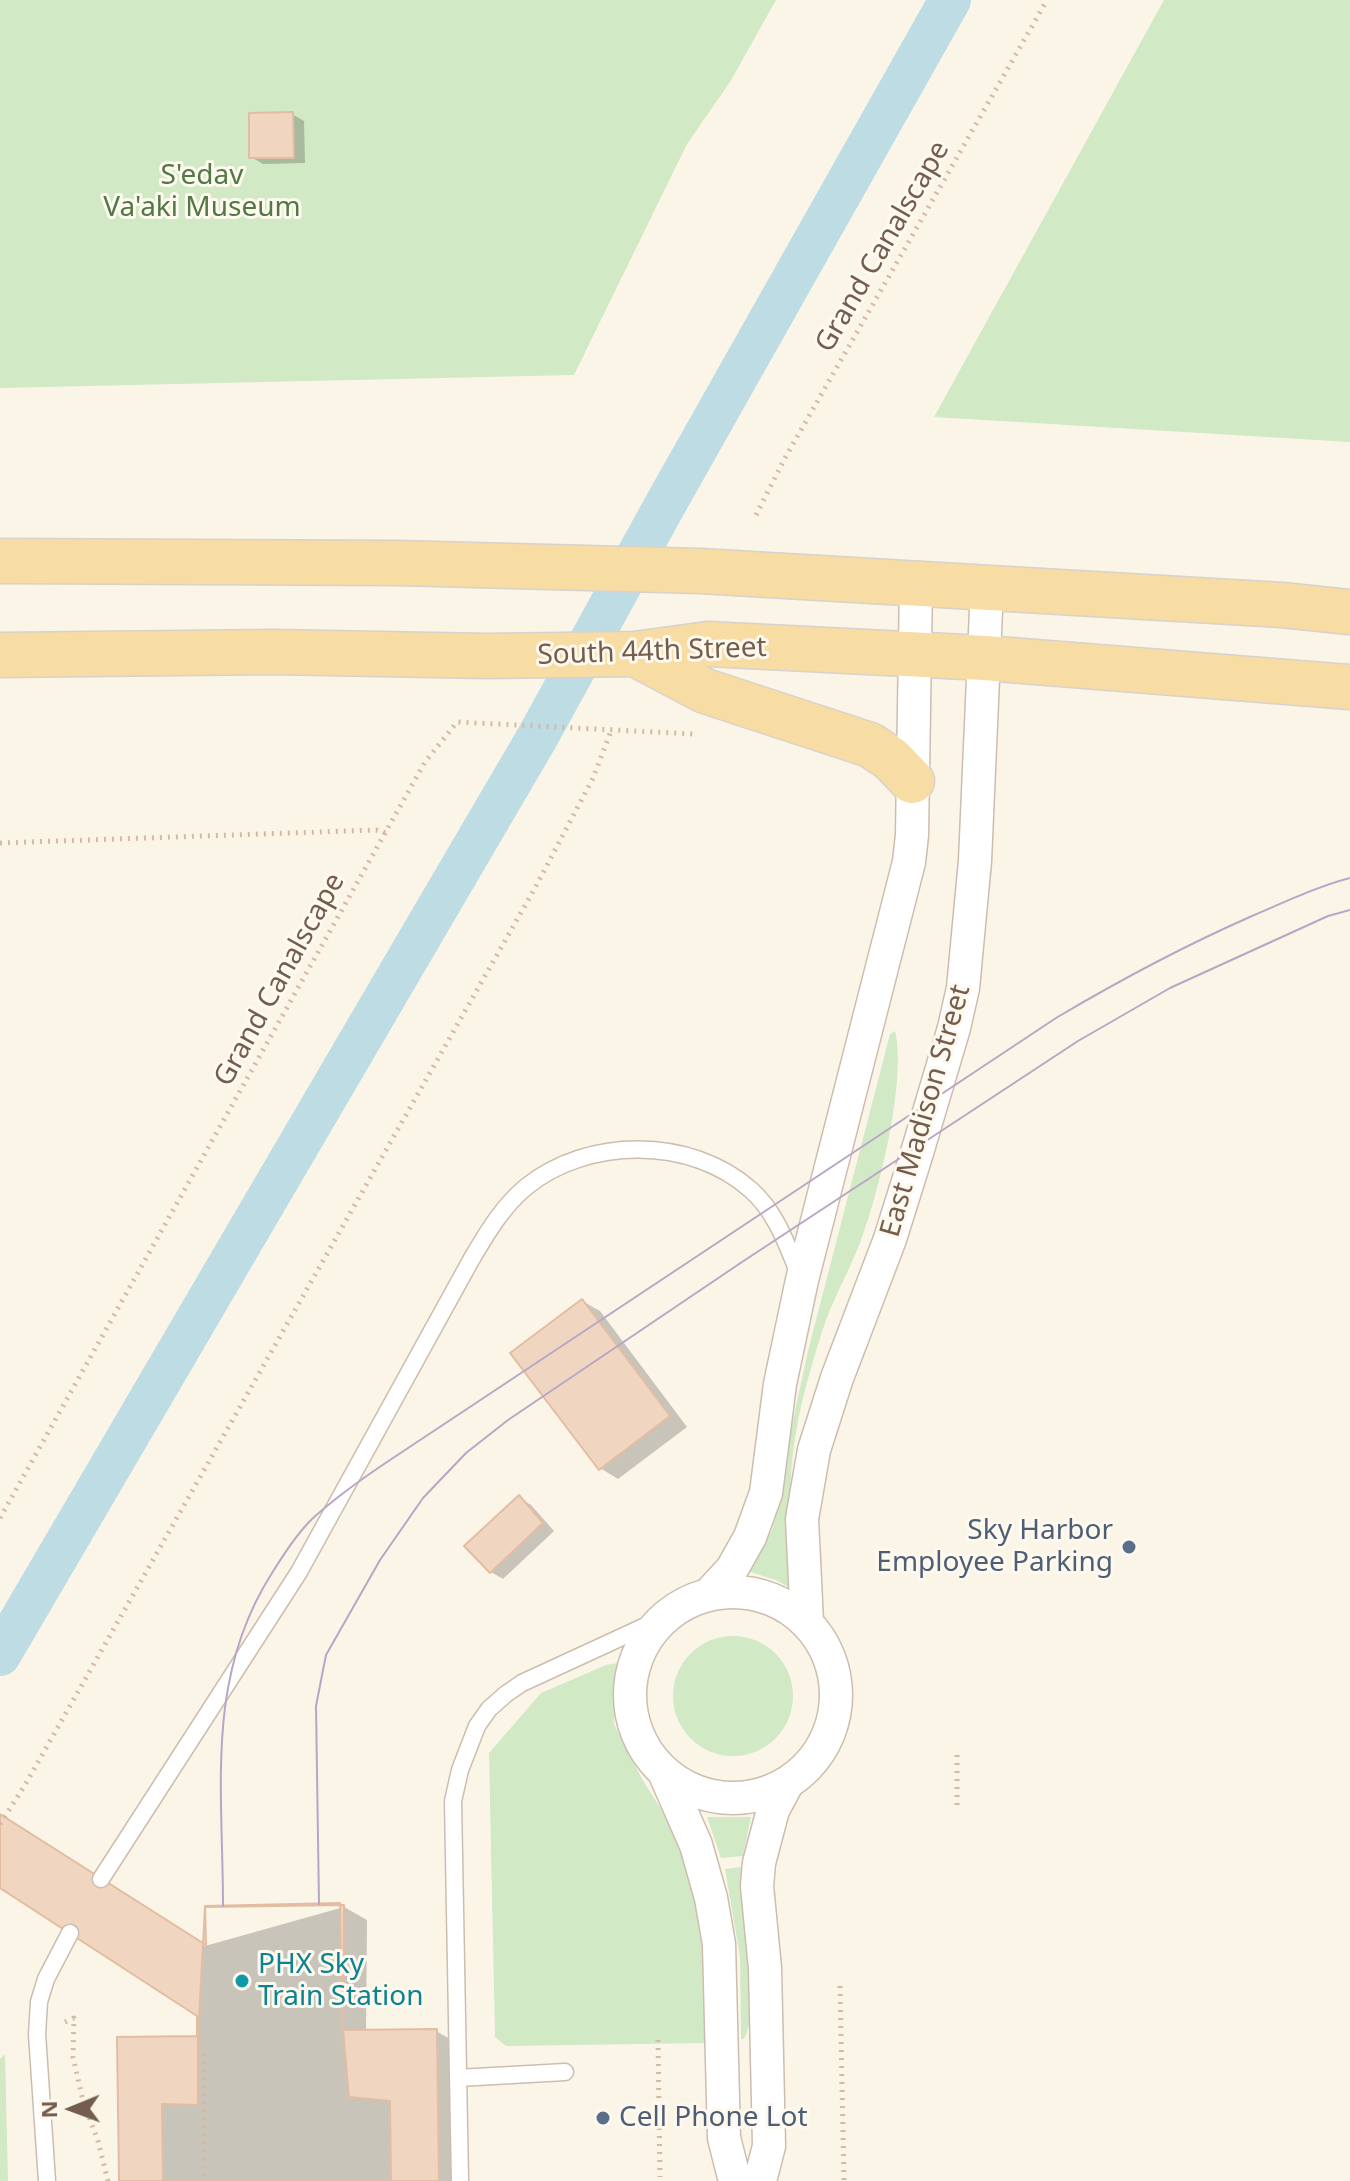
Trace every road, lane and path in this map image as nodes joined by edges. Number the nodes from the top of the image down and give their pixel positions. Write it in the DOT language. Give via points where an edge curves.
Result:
graph roads {
  1 [pos="1047,0"];
  2 [pos="756,515"];
  3 [pos="0,561"];
  4 [pos="916,583"];
  5 [pos="987,587"];
  6 [pos="1350,612"];
  7 [pos="635,654"];
  8 [pos="914,654"];
  9 [pos="0,655"];
  10 [pos="985,658"];
  11 [pos="1350,687"];
  12 [pos="611,731"];
  13 [pos="708,735"];
  14 [pos="912,781"];
  15 [pos="386,833"];
  16 [pos="0,843"];
  17 [pos="802,1280"];
  18 [pos="0,1518"];
  19 [pos="709,1594"];
  20 [pos="663,1618"];
  21 [pos="807,1622"];
  22 [pos="957,1755"];
  23 [pos="664,1772"];
  24 [pos="788,1782"];
  25 [pos="957,1810"];
  26 [pos="0,1824"];
  27 [pos="101,1879"];
  28 [pos="70,1933"];
  29 [pos="840,1986"];
  30 [pos="65,2022"];
  31 [pos="658,2040"];
  32 [pos="204,2054"];
  33 [pos="565,2072"];
  34 [pos="458,2078"];
  35 [pos="660,2177"];
  36 [pos="47,2181"];
  37 [pos="108,2181"];
  38 [pos="205,2181"];
  39 [pos="460,2181"];
  40 [pos="735,2181"];
  41 [pos="760,2181"];
  42 [pos="844,2181"];
  1 -- 2 [label="path, Grand Canalscape"];
  3 -- 4 [label="main road" via="537,565"];
  4 -- 5 [label="main road"];
  4 -- 8 [label="street"];
  5 -- 6 [label="main road"];
  5 -- 10 [label="street, East Madison Street"];
  7 -- 8 [label="main road, South 44th Street" via="708,644"];
  7 -- 9 [label="main road, South 44th Street"];
  7 -- 14 [label="main road" via="705,691 870,745"];
  8 -- 10 [label="main road, South 44th Street"];
  8 -- 14 [label="street"];
  10 -- 11 [label="main road, South 44th Street"];
  10 -- 21 [label="street, East Madison Street" via="963,988 903,1198 814,1450 802,1531"];
  12 -- 13 [label="path, Grand Canalscape"];
  12 -- 15 [label="path, Grand Canalscape" via="457,722 425,762"];
  12 -- 26 [label="path" via="593,778 535,888"];
  14 -- 17 [label="street" via="909,862"];
  15 -- 16 [label="path"];
  15 -- 18 [label="path, Grand Canalscape"];
  17 -- 19 [label="street" via="780,1384 766,1493 732,1569"];
  17 -- 27 [label="lane" via="776,1221 753,1192 704,1162 645,1149 602,1152 575,1160 526,1187 485,1237 293,1584"];
  19 -- 20 [label="street"];
  19 -- 21 [label="street" via="744,1591 778,1601"];
  20 -- 23 [label="street" via="639,1653 629,1695 645,1750"];
  20 -- 34 [label="lane" via="522,1683 489,1709 477,1726 453,1801"];
  21 -- 24 [label="street" via="833,1669 836,1701 829,1733 813,1761"];
  22 -- 25 [label="path"];
  23 -- 24 [label="street" via="691,1790 724,1798 757,1796"];
  23 -- 40 [label="street" via="696,1845 719,1944 724,2138"];
  24 -- 41 [label="street" via="773,1810 757,1886 765,1968 769,2146"];
  28 -- 36 [label="lane" via="39,2002"];
  29 -- 42 [label="path"];
  30 -- 37 [label="path" via="74,2018 73,2057"];
  31 -- 35 [label="path"];
  32 -- 38 [label="path"];
  33 -- 34 [label="lane"];
  34 -- 39 [label="lane"];
}
